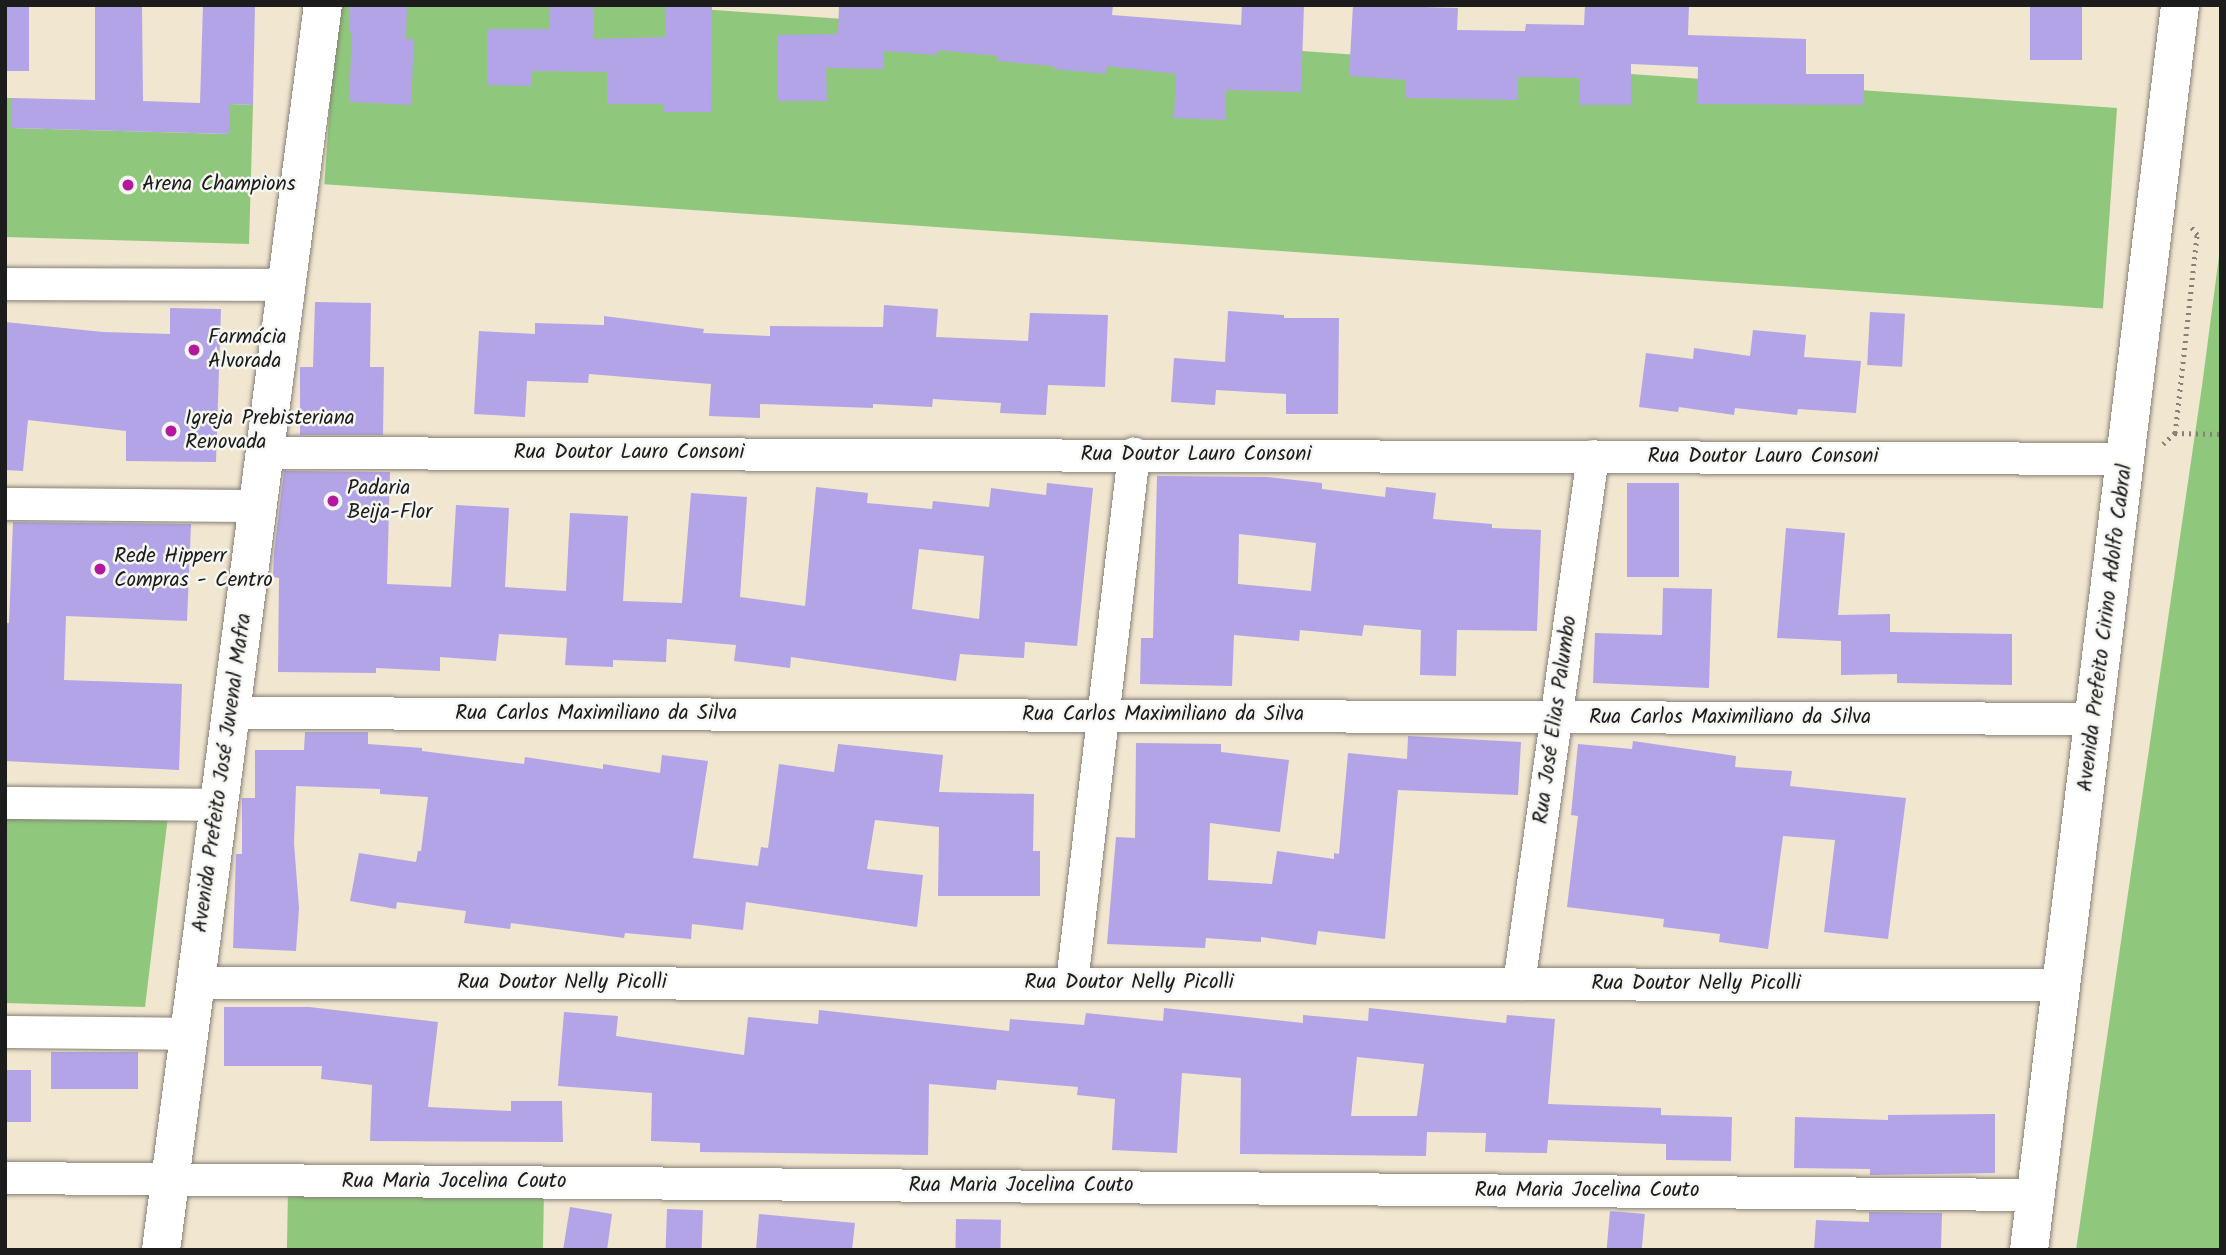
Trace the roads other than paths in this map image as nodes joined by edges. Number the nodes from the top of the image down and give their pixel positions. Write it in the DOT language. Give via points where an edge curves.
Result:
graph roads {
  1 [pos="323,5"];
  2 [pos="2180,5"];
  3 [pos="5,284"];
  4 [pos="288,285"];
  5 [pos="265,453"];
  6 [pos="1134,454"];
  7 [pos="1593,456"];
  8 [pos="2127,458"];
  9 [pos="5,504"];
  10 [pos="258,506"];
  11 [pos="231,713"];
  12 [pos="1103,715"];
  13 [pos="1556,717"];
  14 [pos="2094,719"];
  15 [pos="5,803"];
  16 [pos="219,805"];
  17 [pos="196,982"];
  18 [pos="1072,982"];
  19 [pos="1519,984"];
  20 [pos="2061,985"];
  21 [pos="5,1032"];
  22 [pos="189,1034"];
  23 [pos="5,1178"];
  24 [pos="170,1179"];
  25 [pos="2036,1195"];
  26 [pos="161,1250"];
  27 [pos="2029,1250"];
  1 -- 4 [label="main road, Avenida Prefeito José Juvenal Mafra"];
  2 -- 8 [label="main road, Avenida Prefeito Cirino Adolfo Cabral"];
  3 -- 4 [label="street"];
  4 -- 5 [label="main road, Avenida Prefeito José Juvenal Mafra"];
  5 -- 6 [label="street, Rua Doutor Lauro Consoni"];
  5 -- 10 [label="main road, Avenida Prefeito José Juvenal Mafra"];
  6 -- 7 [label="street, Rua Doutor Lauro Consoni"];
  6 -- 12 [label="street"];
  7 -- 8 [label="street, Rua Doutor Lauro Consoni"];
  7 -- 13 [label="street, Rua José Elias Palumbo"];
  8 -- 14 [label="main road, Avenida Prefeito Cirino Adolfo Cabral"];
  9 -- 10 [label="street"];
  10 -- 11 [label="main road, Avenida Prefeito José Juvenal Mafra"];
  11 -- 12 [label="street, Rua Carlos Maximiliano da Silva"];
  11 -- 16 [label="main road, Avenida Prefeito José Juvenal Mafra"];
  12 -- 13 [label="street, Rua Carlos Maximiliano da Silva"];
  12 -- 18 [label="street"];
  13 -- 14 [label="street, Rua Carlos Maximiliano da Silva"];
  13 -- 19 [label="street, Rua José Elias Palumbo"];
  14 -- 20 [label="main road, Avenida Prefeito Cirino Adolfo Cabral"];
  15 -- 16 [label="street"];
  16 -- 17 [label="main road, Avenida Prefeito José Juvenal Mafra"];
  17 -- 18 [label="street, Rua Doutor Nelly Picolli"];
  17 -- 22 [label="main road, Avenida Prefeito José Juvenal Mafra"];
  18 -- 19 [label="street, Rua Doutor Nelly Picolli"];
  19 -- 20 [label="street, Rua Doutor Nelly Picolli"];
  20 -- 25 [label="main road, Avenida Prefeito Cirino Adolfo Cabral"];
  21 -- 22 [label="street"];
  22 -- 24 [label="main road, Avenida Prefeito José Juvenal Mafra"];
  23 -- 24 [label="street, Rua Maria Jocelina Couto"];
  24 -- 25 [label="street, Rua Maria Jocelina Couto"];
  24 -- 26 [label="main road, Avenida Prefeito José Juvenal Mafra"];
  25 -- 27 [label="main road, Avenida Prefeito Cirino Adolfo Cabral"];
}
